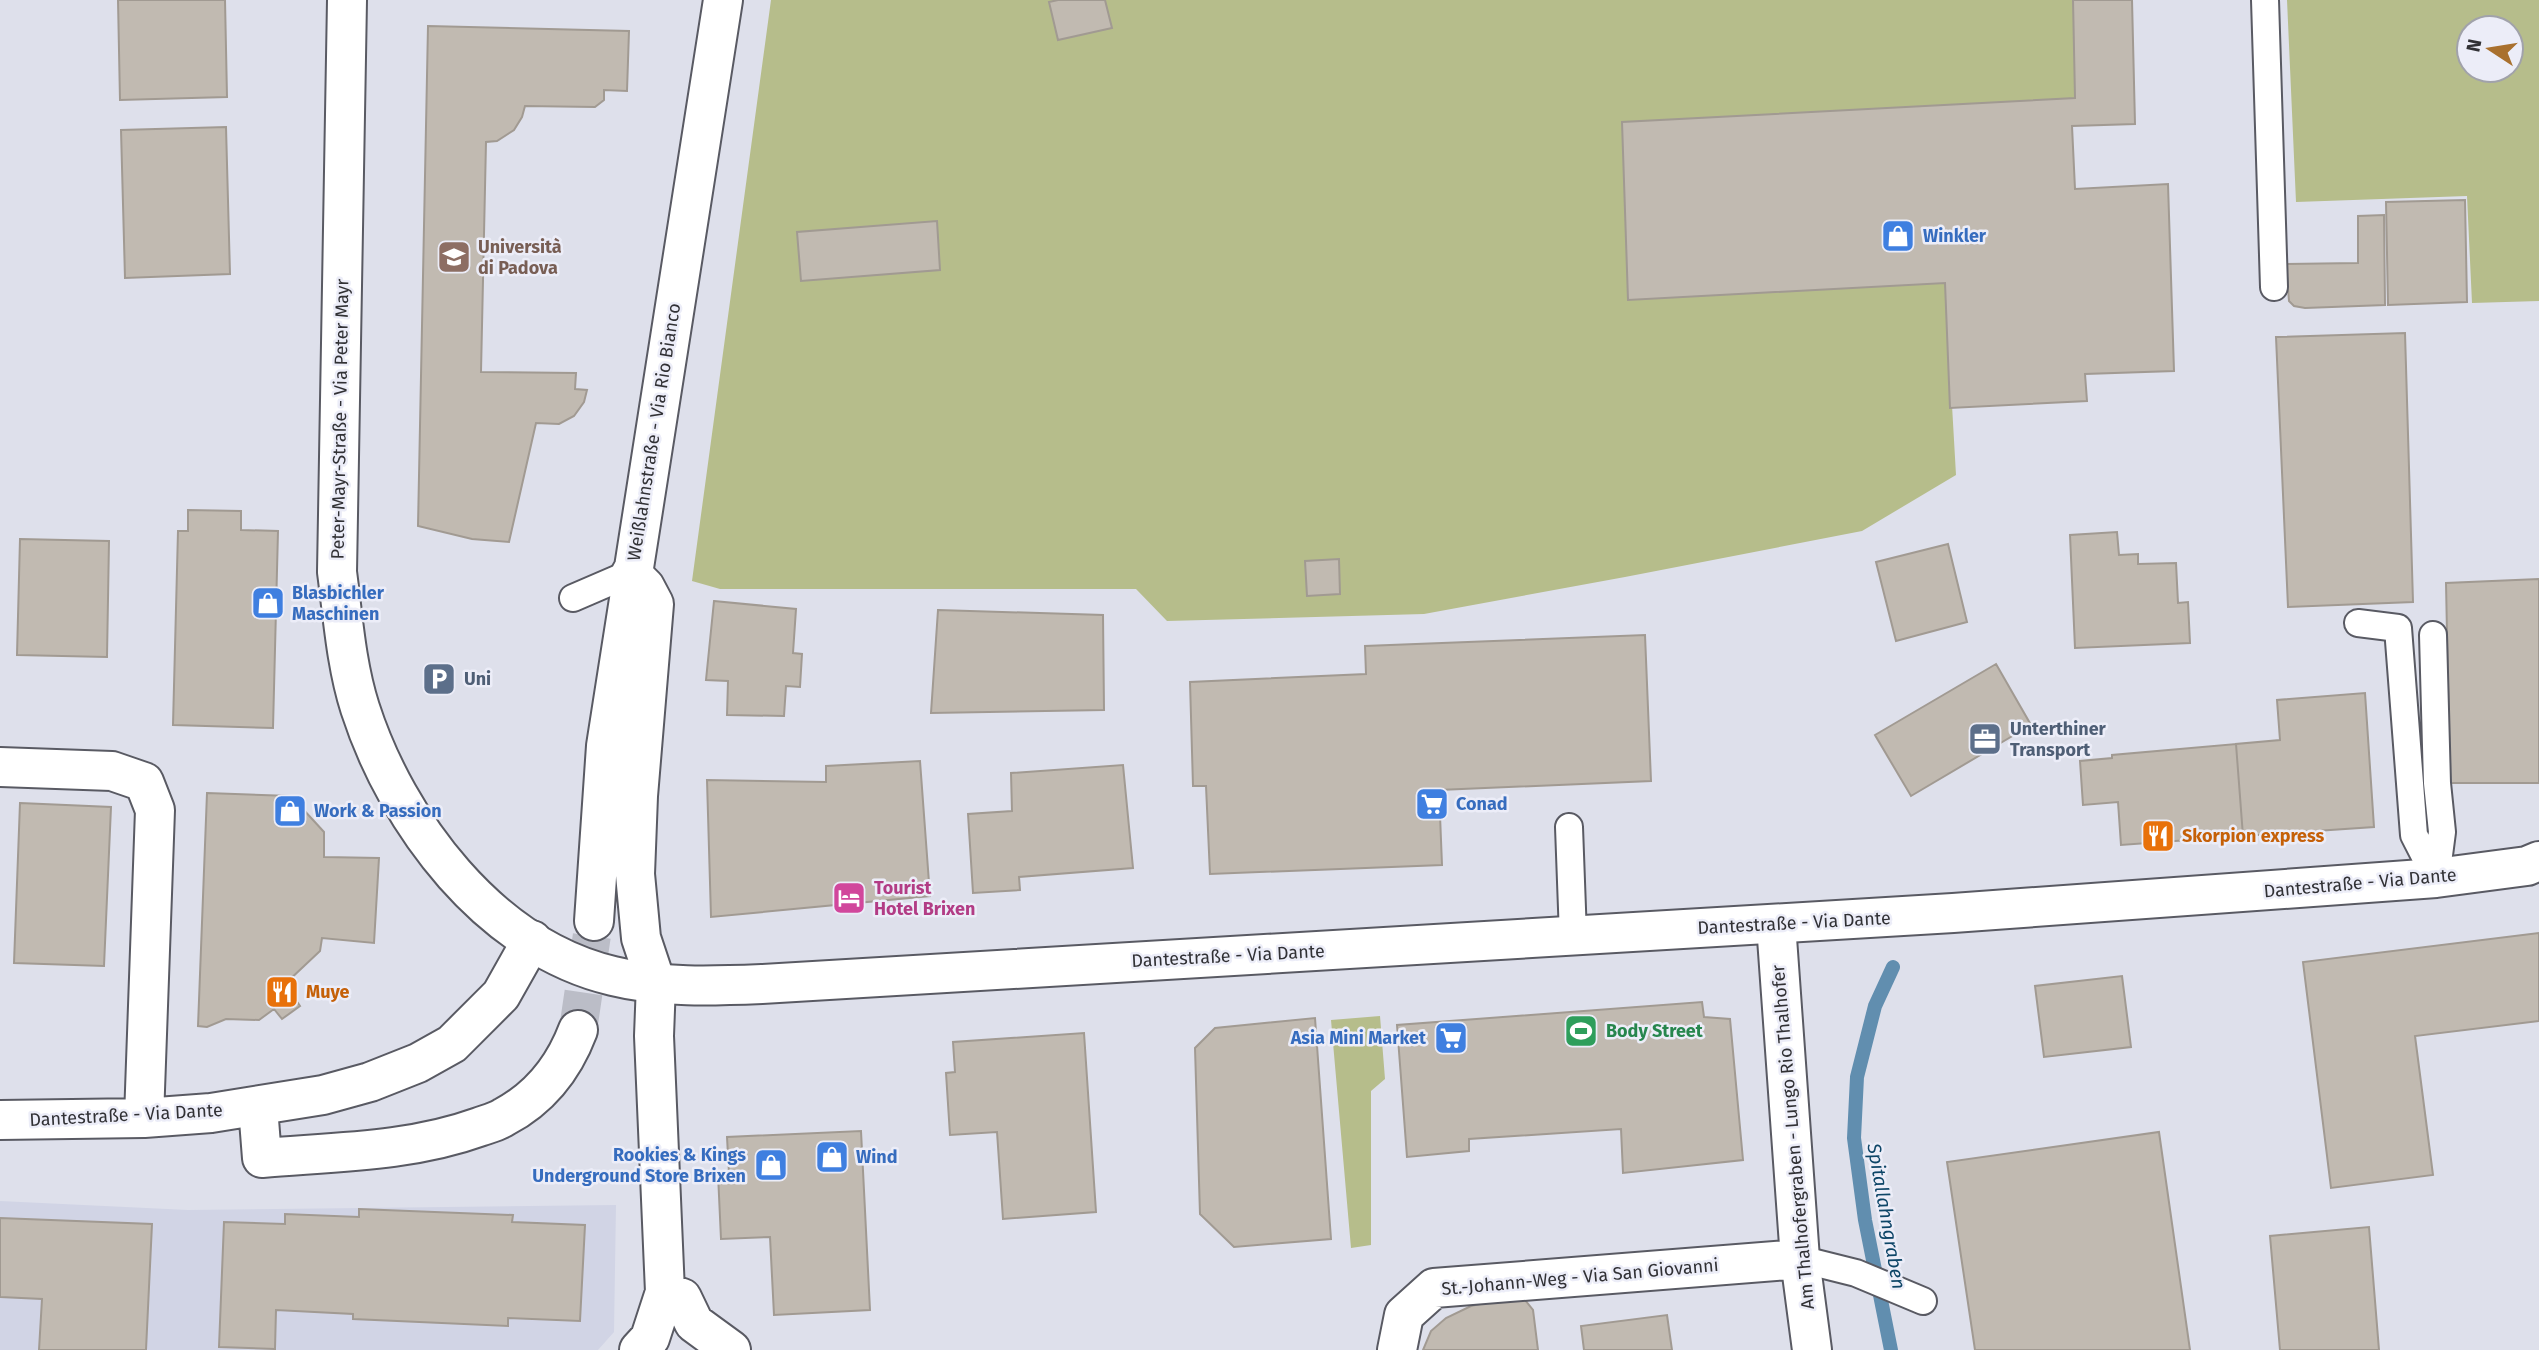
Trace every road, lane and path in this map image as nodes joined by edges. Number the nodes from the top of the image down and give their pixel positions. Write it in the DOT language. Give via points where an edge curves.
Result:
graph roads {
  1 [pos="347,0"];
  2 [pos="723,0"];
  3 [pos="2265,0"];
  4 [pos="2274,287"];
  5 [pos="631,573"];
  6 [pos="573,598"];
  7 [pos="2358,623"];
  8 [pos="2433,635"];
  9 [pos="0,766"];
  10 [pos="1569,827"];
  11 [pos="2535,866"];
  12 [pos="2437,878"];
  13 [pos="594,921"];
  14 [pos="1776,924"];
  15 [pos="1573,936"];
  16 [pos="532,940"];
  17 [pos="656,983"];
  18 [pos="579,1030"];
  19 [pos="258,1107"];
  20 [pos="144,1118"];
  21 [pos="0,1120"];
  22 [pos="1800,1259"];
  23 [pos="665,1292"];
  24 [pos="1923,1301"];
  25 [pos="639,1350"];
  26 [pos="731,1350"];
  27 [pos="1398,1350"];
  28 [pos="1812,1350"];
  1 -- 16 [label="street, Peter-Mayr-Straße - Via Peter Mayr" via="337,572 347,650 375,751 428,843 494,914"];
  2 -- 5 [label="street, Weißlahnstraße - Via Rio Bianco"];
  3 -- 4 [label="lane"];
  5 -- 6 [label="lane"];
  5 -- 13 [label="street" via="606,746"];
  5 -- 17 [label="street, Weißlahnstraße - Via Rio Bianco" via="654,604 635,874 641,938"];
  7 -- 12 [label="lane" via="2398,628 2414,835"];
  8 -- 12 [label="lane" via="2442,832"];
  9 -- 20 [label="street" via="112,771 144,782 155,810"];
  10 -- 15 [label="lane"];
  11 -- 12 [label="street, Dantestraße - Via Dante"];
  12 -- 14 [label="street, Dantestraße - Via Dante"];
  14 -- 15 [label="street, Dantestraße - Via Dante"];
  14 -- 22 [label="street, Am Thalhofergraben - Lungo Rio Thalhofer"];
  15 -- 17 [label="street, Dantestraße - Via Dante" via="776,983"];
  16 -- 17 [label="street, Dantestraße - Via Dante" via="588,968"];
  16 -- 19 [label="street, Dantestraße - Via Dante" via="502,995 452,1044 370,1082"];
  17 -- 23 [label="street" via="654,1036"];
  18 -- 19 [label="street" via="545,1087 504,1118 457,1135 408,1145 262,1158"];
  19 -- 20 [label="street, Dantestraße - Via Dante"];
  20 -- 21 [label="street, Dantestraße - Via Dante"];
  22 -- 24 [label="lane" via="1856,1273"];
  22 -- 27 [label="street, St.-Johann-Weg - Via San Giovanni" via="1434,1288 1404,1315"];
  22 -- 28 [label="street, Am Thalhofergraben - Lungo Rio Thalhofer"];
  23 -- 25 [label="street" via="650,1338"];
  23 -- 26 [label="street" via="682,1298 694,1323"];
}
